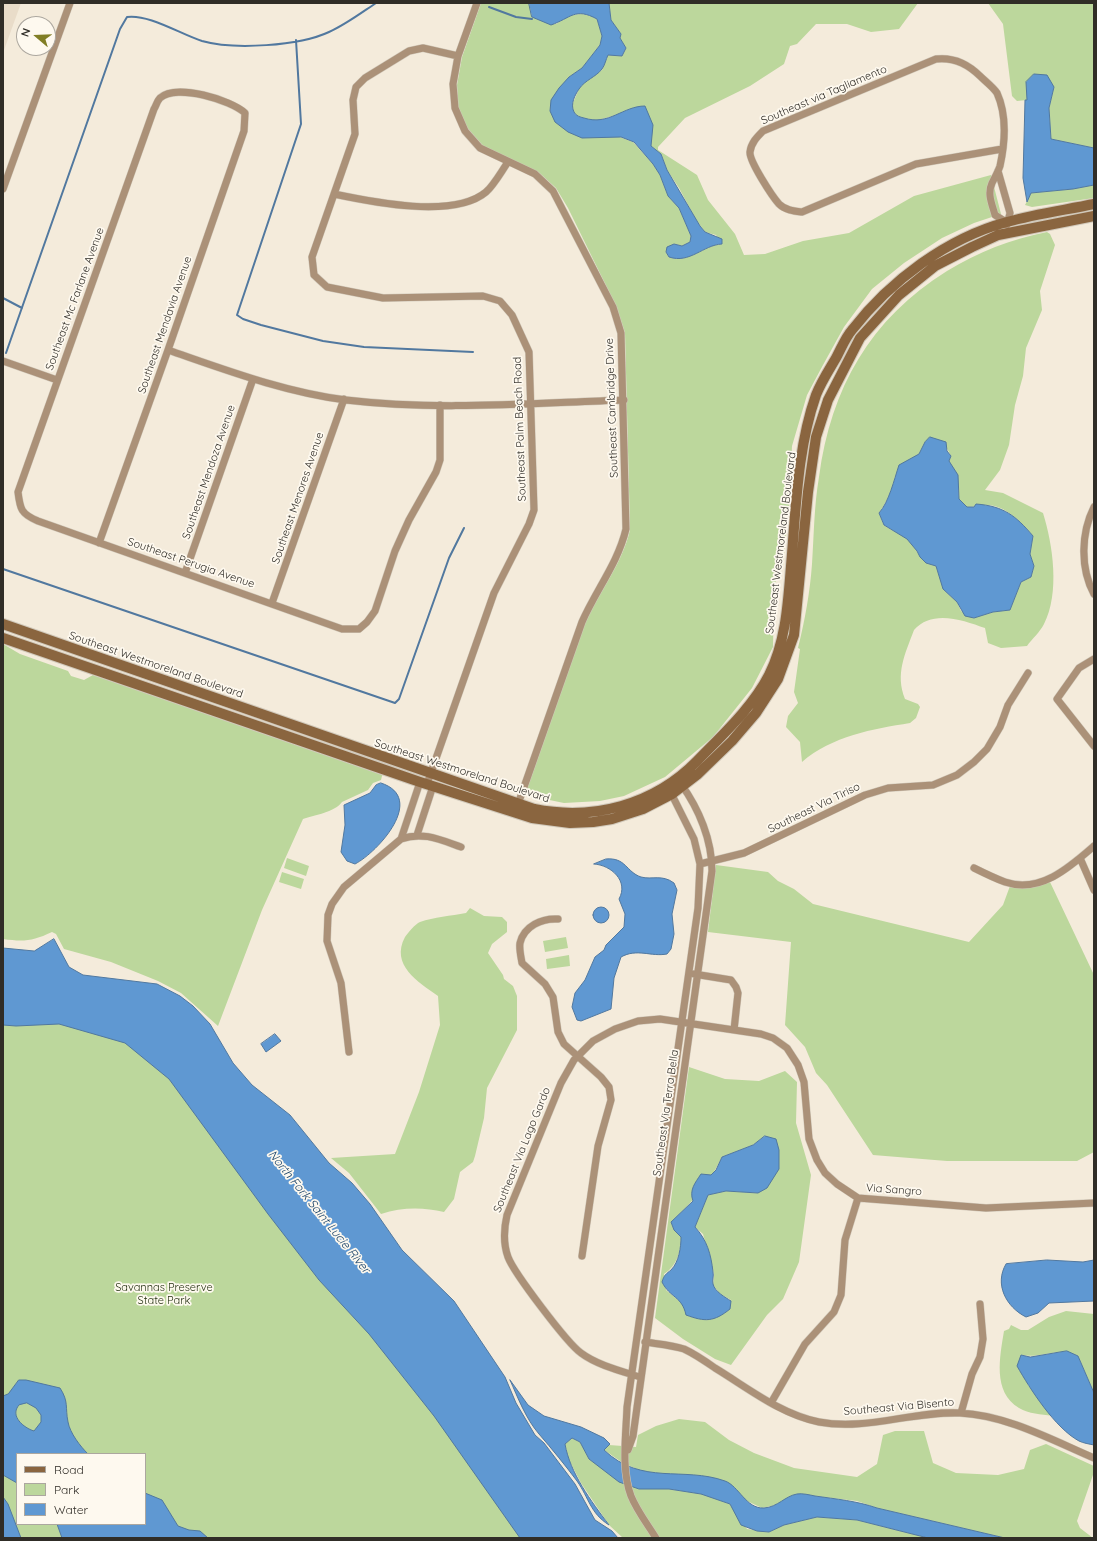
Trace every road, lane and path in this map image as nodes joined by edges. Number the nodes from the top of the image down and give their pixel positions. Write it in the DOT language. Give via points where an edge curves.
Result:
graph roads {
  1 [pos="70,3"];
  2 [pos="477,3"];
  3 [pos="458,56"];
  4 [pos="245,113"];
  5 [pos="1002,149"];
  6 [pos="508,162"];
  7 [pos="998,171"];
  8 [pos="3,189"];
  9 [pos="334,194"];
  10 [pos="1094,204"];
  11 [pos="1094,216"];
  12 [pos="1006,222"];
  13 [pos="1009,232"];
  14 [pos="168,350"];
  15 [pos="3,361"];
  16 [pos="253,379"];
  17 [pos="57,380"];
  18 [pos="344,399"];
  19 [pos="624,400"];
  20 [pos="531,404"];
  21 [pos="440,406"];
  22 [pos="20,508"];
  23 [pos="1094,508"];
  24 [pos="1091,522"];
  25 [pos="99,543"];
  26 [pos="185,573"];
  27 [pos="1094,594"];
  28 [pos="272,604"];
  29 [pos="3,624"];
  30 [pos="3,638"];
  31 [pos="1094,659"];
  32 [pos="1028,673"];
  33 [pos="1094,746"];
  34 [pos="430,774"];
  35 [pos="680,783"];
  36 [pos="427,784"];
  37 [pos="670,790"];
  38 [pos="516,808"];
  39 [pos="417,835"];
  40 [pos="401,838"];
  41 [pos="1094,846"];
  42 [pos="461,847"];
  43 [pos="1080,858"];
  44 [pos="712,861"];
  45 [pos="700,864"];
  46 [pos="974,868"];
  47 [pos="1094,890"];
  48 [pos="558,919"];
  49 [pos="688,973"];
  50 [pos="698,974"];
  51 [pos="681,1022"];
  52 [pos="690,1024"];
  53 [pos="734,1030"];
  54 [pos="349,1052"];
  55 [pos="578,1056"];
  56 [pos="858,1198"];
  57 [pos="1094,1203"];
  58 [pos="582,1256"];
  59 [pos="980,1304"];
  60 [pos="646,1342"];
  61 [pos="631,1374"];
  62 [pos="640,1377"];
  63 [pos="770,1403"];
  64 [pos="961,1413"];
  65 [pos="626,1456"];
  66 [pos="1094,1458"];
  67 [pos="656,1538"];
  1 -- 8 [label="street"];
  2 -- 3 [label="street, Southeast Cambridge Drive"];
  3 -- 6 [label="street, Southeast Cambridge Drive" via="453,84 455,108 464,131 480,148"];
  3 -- 9 [label="street, Southeast Palm Beach Road" via="423,48 409,51 365,78 356,87 353,100 355,134"];
  4 -- 14 [label="street, Southeast Mendavia Avenue" via="244,131"];
  4 -- 17 [label="street, Southeast Mc Farlane Avenue" via="224,100 185,93 172,93 160,98"];
  5 -- 5 [label="street, Southeast via Tagliamento" via="1002,110 996,92 973,69 949,58 936,59 763,131 753,142 750,153 752,162 779,204 790,211 802,212 916,164"];
  5 -- 7 [label="street, Southeast via Tagliamento"];
  6 -- 9 [label="street" via="486,192 470,202 437,207 382,204"];
  6 -- 19 [label="street, Southeast Cambridge Drive" via="535,174 553,190 613,307 621,333"];
  7 -- 12 [label="street, Southeast via Tagliamento" via="1010,213"];
  7 -- 12 [label="street, Southeast via Tagliamento" via="991,184 990,195 995,215"];
  9 -- 20 [label="street, Southeast Palm Beach Road" via="312,257 314,275 327,287 383,298 483,296 500,301 512,315 529,352"];
  10 -- 12 [label="street, Southeast Westmoreland Boulevard"];
  11 -- 13 [label="street, Southeast Westmoreland Boulevard"];
  12 -- 13 [label="street, Southeast via Tagliamento"];
  12 -- 35 [label="street, Southeast Westmoreland Boulevard" via="964,239 927,260 891,287 851,331 816,394 807,431 798,487 787,609 779,651 769,675 754,698"];
  13 -- 35 [label="street, Southeast Westmoreland Boulevard" via="935,266 899,294 860,338 828,400 816,437 808,492 798,610 788,655 778,679 756,713 732,741"];
  14 -- 16 [label="street"];
  14 -- 25 [label="street, Southeast Mendavia Avenue"];
  15 -- 17 [label="street"];
  16 -- 18 [label="street"];
  16 -- 26 [label="street, Southeast Mendoza Avenue"];
  17 -- 22 [label="street, Southeast Mc Farlane Avenue" via="18,492"];
  18 -- 21 [label="street"];
  18 -- 28 [label="street, Southeast Menores Avenue"];
  19 -- 20 [label="street"];
  19 -- 38 [label="street, Southeast Cambridge Drive" via="626,529 623,545 582,622"];
  20 -- 21 [label="street"];
  20 -- 34 [label="street, Southeast Palm Beach Road" via="534,510 494,593"];
  21 -- 28 [label="street, Southeast Perugia Avenue" via="440,460 436,472 409,520 375,611 367,622 359,629 342,629"];
  22 -- 25 [label="street, Southeast Perugia Avenue" via="27,516 38,521"];
  23 -- 24 [label="street"];
  24 -- 27 [label="street" via="1083,550 1089,585"];
  25 -- 26 [label="street, Southeast Perugia Avenue"];
  26 -- 28 [label="street, Southeast Perugia Avenue"];
  29 -- 34 [label="street, Southeast Westmoreland Boulevard"];
  30 -- 36 [label="street, Southeast Westmoreland Boulevard"];
  31 -- 33 [label="street" via="1079,668 1057,699"];
  32 -- 44 [label="street, Southeast Via Tiriso" via="1008,705 1000,727 987,748 957,775 934,785 888,788 865,795 744,853"];
  34 -- 36 [label="street, Southeast Palm Beach Road"];
  34 -- 38 [label="street, Southeast Westmoreland Boulevard"];
  35 -- 37 [label="street, Southeast Westmoreland Boulevard"];
  35 -- 44 [label="street, Southeast Via Terra Bella" via="701,820"];
  36 -- 38 [label="street, Southeast Westmoreland Boulevard"];
  36 -- 39 [label="street"];
  36 -- 40 [label="street"];
  37 -- 38 [label="street, Southeast Westmoreland Boulevard" via="643,809 593,822 548,821"];
  37 -- 45 [label="street, Southeast Via Terra Bella" via="694,839"];
  39 -- 40 [label="street"];
  39 -- 42 [label="street" via="434,837"];
  40 -- 54 [label="street" via="344,886 328,915 327,941 341,983"];
  41 -- 43 [label="street"];
  43 -- 46 [label="street" via="1053,878 1030,885 1006,882"];
  43 -- 47 [label="street"];
  44 -- 45 [label="street, Southeast Via Tiriso"];
  44 -- 50 [label="street, Southeast Via Terra Bella"];
  45 -- 49 [label="street, Southeast Via Terra Bella" via="698,908"];
  48 -- 55 [label="street" via="549,918 531,926 520,943 520,954 522,963 546,984 553,997 558,1032 564,1044"];
  49 -- 50 [label="street"];
  49 -- 51 [label="street, Southeast Via Terra Bella"];
  50 -- 52 [label="street, Southeast Via Terra Bella"];
  50 -- 53 [label="street" via="731,980 736,987 738,993"];
  51 -- 52 [label="street, Via Sangro"];
  51 -- 55 [label="street, Southeast Via Lago Gardo" via="660,1019 638,1021 615,1029 593,1041"];
  51 -- 61 [label="street, Southeast Via Terra Bella"];
  52 -- 53 [label="street, Via Sangro"];
  52 -- 60 [label="street, Southeast Via Terra Bella"];
  53 -- 56 [label="street, Via Sangro" via="773,1038 787,1048 798,1065 804,1082 809,1139 817,1160 825,1173"];
  55 -- 58 [label="street" via="609,1087 611,1100 598,1146"];
  55 -- 61 [label="street, Southeast Via Lago Gardo" via="561,1083 507,1215 504,1228 505,1242 514,1271 572,1346 592,1359"];
  56 -- 57 [label="street, Via Sangro" via="986,1208"];
  56 -- 63 [label="street" via="845,1240 840,1295 834,1312 805,1344"];
  59 -- 64 [label="street" via="983,1339 980,1357 972,1374"];
  60 -- 62 [label="street, Southeast Via Terra Bella"];
  60 -- 63 [label="street, Southeast Via Bisento" via="684,1349"];
  61 -- 62 [label="street, Southeast Via Lago Gardo"];
  61 -- 65 [label="street, Southeast Via Terra Bella"];
  62 -- 65 [label="street, Southeast Via Terra Bella" via="633,1436"];
  63 -- 64 [label="street, Southeast Via Bisento" via="801,1417 841,1424 863,1424"];
  64 -- 66 [label="street, Southeast Via Bisento" via="1017,1426"];
  65 -- 67 [label="street, Southeast Via Terra Bella" via="631,1496"];
}
